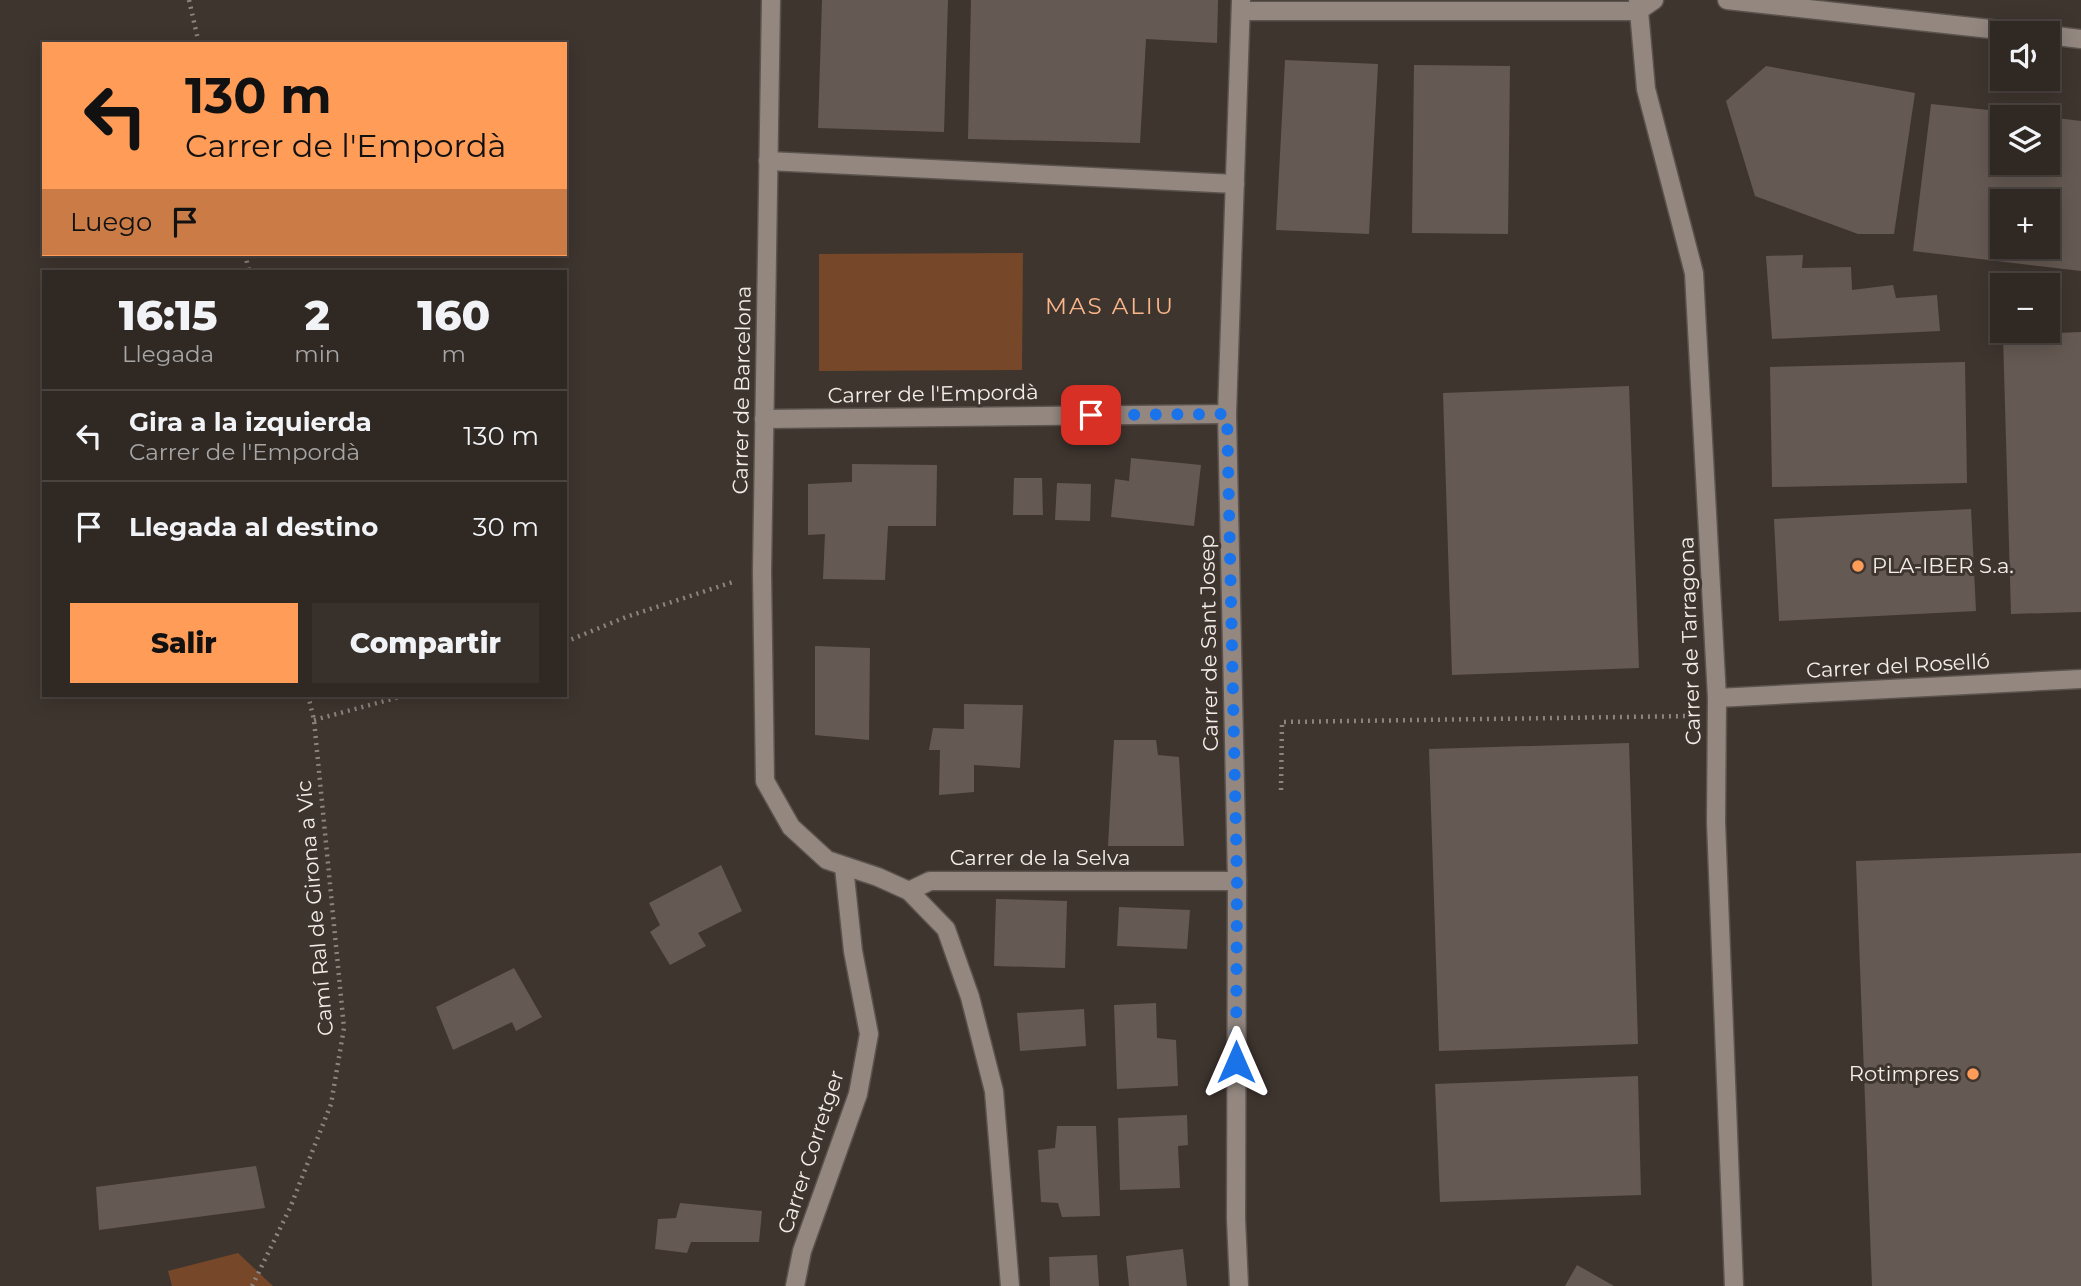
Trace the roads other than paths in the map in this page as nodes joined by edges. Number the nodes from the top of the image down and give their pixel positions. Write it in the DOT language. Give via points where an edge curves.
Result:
graph roads {
  1 [pos="771,0"];
  2 [pos="1654,0"];
  3 [pos="1727,0"];
  4 [pos="1241,6"];
  5 [pos="1638,6"];
  6 [pos="1990,29"];
  7 [pos="2060,37"];
  8 [pos="2081,39"];
  9 [pos="768,161"];
  10 [pos="1235,184"];
  11 [pos="1227,414"];
  12 [pos="764,419"];
  13 [pos="2081,679"];
  14 [pos="1717,707"];
  15 [pos="844,867"];
  16 [pos="1237,881"];
  17 [pos="909,891"];
  18 [pos="795,1286"];
  19 [pos="1010,1286"];
  20 [pos="1239,1286"];
  21 [pos="1734,1286"];
  1 -- 9 [label="street, Carrer de Barcelona"];
  2 -- 5 [label="street"];
  3 -- 6 [label="street"];
  4 -- 5 [label="street"];
  4 -- 10 [label="street, Carrer de Sant Josep"];
  5 -- 14 [label="street, Carrer de Tarragona" via="1646,89 1694,273"];
  7 -- 8 [label="street"];
  9 -- 10 [label="street"];
  9 -- 12 [label="street, Carrer de Barcelona"];
  10 -- 11 [label="street, Carrer de Sant Josep"];
  11 -- 12 [label="street, Carrer de l'Empordà"];
  11 -- 16 [label="street, Carrer de Sant Josep"];
  12 -- 15 [label="street, Carrer de Barcelona" via="765,781 790,827 827,860"];
  13 -- 14 [label="street, Carrer del Roselló"];
  14 -- 21 [label="street, Carrer de Tarragona" via="1716,822"];
  15 -- 17 [label="street"];
  15 -- 18 [label="street, Carrer Corretger" via="853,951 869,1034 858,1094 802,1251"];
  16 -- 17 [label="street, Carrer de la Selva" via="930,881"];
  16 -- 20 [label="street, Carrer de Sant Josep"];
  17 -- 19 [label="street" via="946,929 991,1077"];
}
